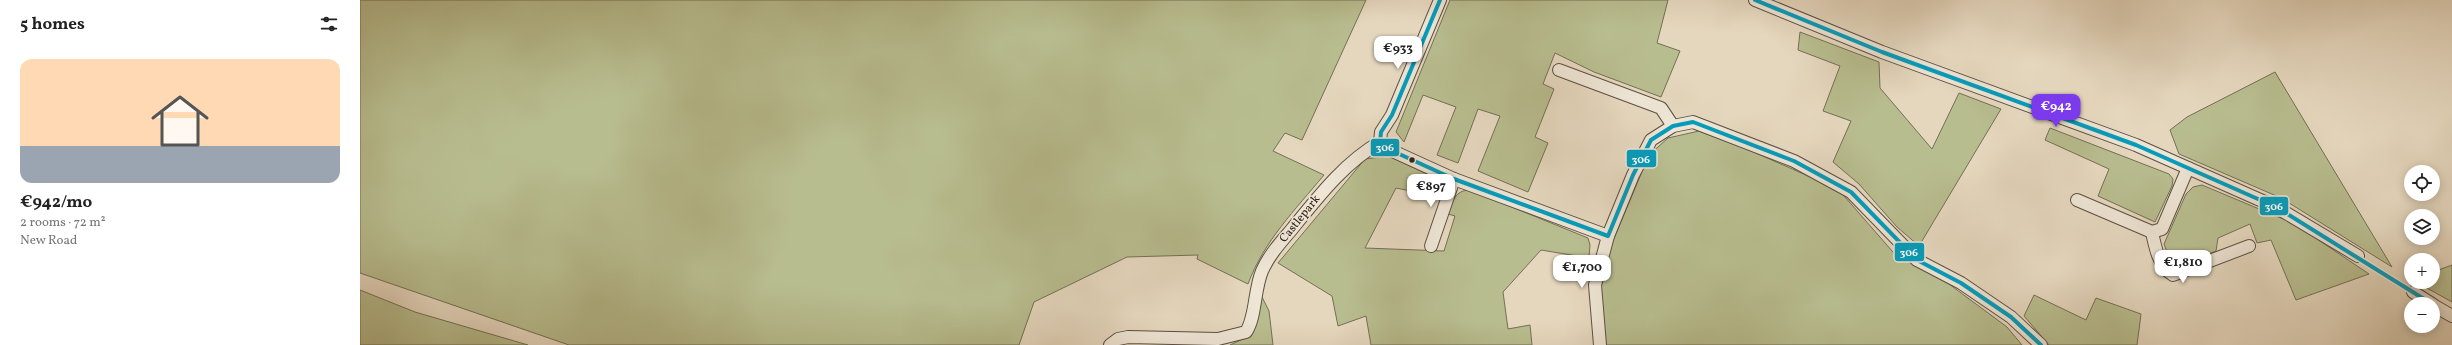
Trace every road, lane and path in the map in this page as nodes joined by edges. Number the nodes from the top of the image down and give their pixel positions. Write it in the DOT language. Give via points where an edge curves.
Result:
graph roads {
  1 [pos="1440,0"];
  2 [pos="1755,0"];
  3 [pos="1559,70"];
  4 [pos="1673,126"];
  5 [pos="1380,142"];
  6 [pos="2188,168"];
  7 [pos="1454,179"];
  8 [pos="2077,200"];
  9 [pos="2152,232"];
  10 [pos="1608,236"];
  11 [pos="1431,246"];
  12 [pos="2249,246"];
  13 [pos="2358,256"];
  14 [pos="2414,292"];
  15 [pos="2422,297"];
  16 [pos="2440,308"];
  17 [pos="2452,316"];
  18 [pos="1218,342"];
  19 [pos="1110,345"];
  20 [pos="1600,345"];
  21 [pos="2041,345"];
  1 -- 5 [label="street" via="1392,115 1381,132"];
  2 -- 6 [label="street" via="1882,52 2136,145"];
  3 -- 4 [label="street" via="1661,108"];
  4 -- 10 [label="street" via="1651,140 1633,175"];
  4 -- 21 [label="street" via="1693,122 1794,161 1851,192 1917,260 1961,283 2011,317"];
  5 -- 7 [label="street" via="1386,148"];
  5 -- 18 [label="street, Castlepark" via="1365,151 1327,187 1271,255 1262,271 1255,293 1251,323 1246,332"];
  6 -- 9 [label="street" via="2162,229"];
  6 -- 13 [label="street" via="2276,207"];
  7 -- 10 [label="street"];
  7 -- 11 [label="street"];
  8 -- 9 [label="street"];
  9 -- 12 [label="street" via="2156,251 2167,271 2173,275"];
  10 -- 20 [label="street" via="1594,285"];
  14 -- 15 [label="street"];
  16 -- 17 [label="street"];
  18 -- 19 [label="street, Castlepark" via="1128,337 1118,339"];
}
